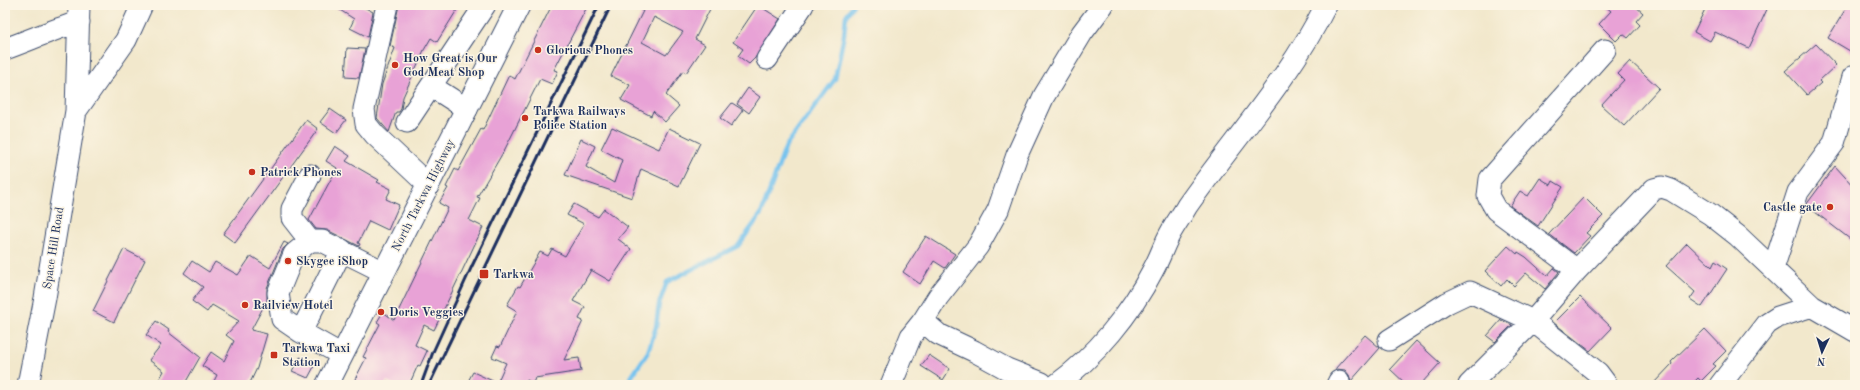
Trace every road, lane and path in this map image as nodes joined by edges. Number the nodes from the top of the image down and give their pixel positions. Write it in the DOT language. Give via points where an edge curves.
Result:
graph roads {
  1 [pos="142,5"];
  2 [pos="387,5"];
  3 [pos="486,5"];
  4 [pos="519,5"];
  5 [pos="803,5"];
  6 [pos="1103,5"];
  7 [pos="1326,5"];
  8 [pos="79,13"];
  9 [pos="5,49"];
  10 [pos="1605,50"];
  11 [pos="767,59"];
  12 [pos="1855,76"];
  13 [pos="431,86"];
  14 [pos="467,109"];
  15 [pos="76,111"];
  16 [pos="407,122"];
  17 [pos="310,175"];
  18 [pos="428,185"];
  19 [pos="310,241"];
  20 [pos="342,250"];
  21 [pos="1773,269"];
  22 [pos="1577,270"];
  23 [pos="384,272"];
  24 [pos="1812,306"];
  25 [pos="923,321"];
  26 [pos="1534,321"];
  27 [pos="1855,331"];
  28 [pos="301,332"];
  29 [pos="1389,340"];
  30 [pos="342,354"];
  31 [pos="28,385"];
  32 [pos="327,385"];
  33 [pos="891,385"];
  34 [pos="1043,385"];
  35 [pos="1056,385"];
  36 [pos="1469,385"];
  37 [pos="1607,385"];
  38 [pos="1720,385"];
  1 -- 15 [label="street" via="126,40"];
  2 -- 18 [label="street" via="364,109 366,124"];
  3 -- 13 [label="street"];
  4 -- 14 [label="main road, North Tarkwa Highway"];
  5 -- 11 [label="street"];
  6 -- 25 [label="street" via="1082,32 1044,96 1017,155 998,210 978,246 938,296"];
  7 -- 35 [label="street" via="1313,31 1283,76 1170,232 1153,270 1128,312 1095,350"];
  8 -- 9 [label="street" via="41,36"];
  8 -- 15 [label="street, Space Hill Road"];
  10 -- 22 [label="street" via="1490,179 1488,196 1496,210"];
  12 -- 21 [label="street" via="1834,142 1798,192"];
  13 -- 14 [label="street"];
  13 -- 16 [label="street"];
  14 -- 18 [label="main road, North Tarkwa Highway"];
  15 -- 31 [label="street, Space Hill Road"];
  17 -- 19 [label="street" via="292,209 292,218"];
  18 -- 23 [label="main road, North Tarkwa Highway"];
  19 -- 20 [label="street" via="322,241"];
  19 -- 28 [label="street" via="294,254 278,293 282,319"];
  20 -- 23 [label="street"];
  20 -- 28 [label="street"];
  21 -- 22 [label="street" via="1710,214 1662,187 1654,189"];
  21 -- 24 [label="street"];
  22 -- 26 [label="street"];
  23 -- 30 [label="main road, North Tarkwa Highway"];
  24 -- 27 [label="street"];
  24 -- 38 [label="street" via="1778,316 1767,324"];
  25 -- 33 [label="street" via="911,336"];
  25 -- 34 [label="street" via="938,334"];
  26 -- 29 [label="street" via="1470,292 1447,303"];
  26 -- 36 [label="street"];
  26 -- 37 [label="street" via="1598,373"];
  28 -- 30 [label="street"];
  30 -- 32 [label="main road, North Tarkwa Highway"];
}
